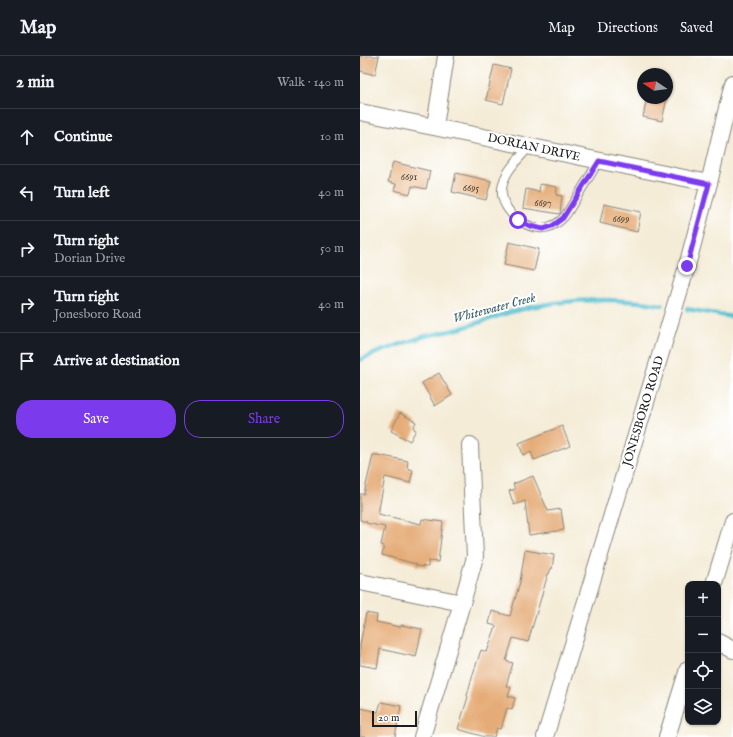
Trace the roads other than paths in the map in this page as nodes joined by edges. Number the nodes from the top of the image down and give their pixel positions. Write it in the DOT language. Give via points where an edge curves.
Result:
graph roads {
  1 [pos="446,56"];
  2 [pos="733,83"];
  3 [pos="360,112"];
  4 [pos="434,126"];
  5 [pos="530,146"];
  6 [pos="599,161"];
  7 [pos="709,184"];
  8 [pos="470,445"];
  9 [pos="733,521"];
  10 [pos="715,581"];
  11 [pos="360,582"];
  12 [pos="462,603"];
  13 [pos="721,644"];
  14 [pos="733,650"];
  15 [pos="685,679"];
  16 [pos="422,737"];
  17 [pos="545,737"];
  18 [pos="667,737"];
  1 -- 4 [label="street"];
  2 -- 7 [label="street, JONESBORO ROAD"];
  3 -- 4 [label="street, DORIAN DRIVE"];
  4 -- 5 [label="street, DORIAN DRIVE"];
  5 -- 6 [label="street, DORIAN DRIVE"];
  5 -- 6 [label="lane" via="507,174 502,191 504,203 518,220 543,229 563,218"];
  6 -- 7 [label="street, DORIAN DRIVE"];
  7 -- 17 [label="street, JONESBORO ROAD" via="687,266"];
  8 -- 12 [label="street" via="474,557"];
  9 -- 10 [label="street"];
  11 -- 12 [label="street"];
  12 -- 16 [label="street"];
  13 -- 14 [label="street"];
  15 -- 18 [label="street"];
}
